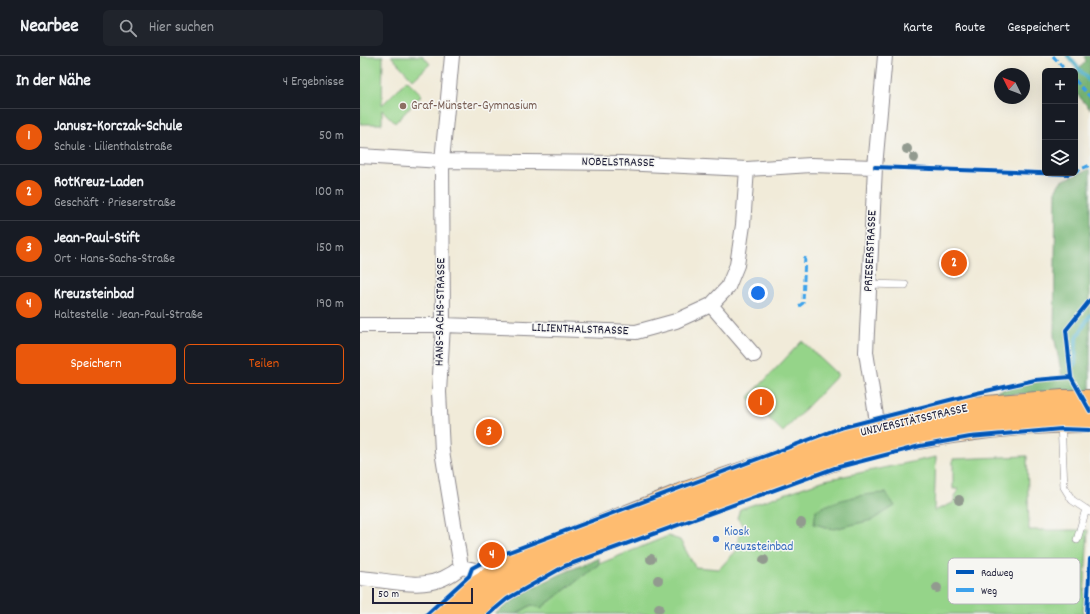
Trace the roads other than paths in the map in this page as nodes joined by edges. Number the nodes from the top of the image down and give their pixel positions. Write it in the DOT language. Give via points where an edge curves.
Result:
graph roads {
  1 [pos="452,56"];
  2 [pos="885,56"];
  3 [pos="360,156"];
  4 [pos="442,161"];
  5 [pos="875,167"];
  6 [pos="747,169"];
  7 [pos="869,284"];
  8 [pos="905,285"];
  9 [pos="711,305"];
  10 [pos="443,325"];
  11 [pos="360,326"];
  12 [pos="754,355"];
  13 [pos="1090,401"];
  14 [pos="1062,411"];
  15 [pos="1090,421"];
  16 [pos="879,436"];
  17 [pos="1088,511"];
  18 [pos="1077,540"];
  19 [pos="461,566"];
  20 [pos="496,574"];
  21 [pos="360,578"];
  22 [pos="442,614"];
  23 [pos="468,614"];
  1 -- 4 [label="street, HANS-SACHS-STRASSE"];
  2 -- 5 [label="street, PRIESERSTRASSE"];
  3 -- 4 [label="street, NOBELSTRASSE"];
  4 -- 6 [label="street, NOBELSTRASSE" via="621,163"];
  4 -- 10 [label="street, HANS-SACHS-STRASSE"];
  5 -- 6 [label="street, NOBELSTRASSE" via="811,165"];
  5 -- 7 [label="street, PRIESERSTRASSE"];
  6 -- 9 [label="street, LILIENTHALSTRASSE" via="743,225 736,269 728,287"];
  7 -- 8 [label="lane"];
  7 -- 16 [label="street, PRIESERSTRASSE" via="866,352"];
  9 -- 10 [label="street, LILIENTHALSTRASSE" via="676,322 636,332"];
  9 -- 12 [label="street"];
  10 -- 11 [label="street, LILIENTHALSTRASSE"];
  10 -- 19 [label="street, HANS-SACHS-STRASSE" via="439,392 442,451"];
  13 -- 14 [label="main road, UNIVERSITÄTSSTRASSE"];
  14 -- 15 [label="main road, UNIVERSITÄTSSTRASSE"];
  14 -- 16 [label="main road, UNIVERSITÄTSSTRASSE" via="1019,423"];
  14 -- 17 [label="lane" via="1064,487 1072,500"];
  16 -- 20 [label="main road, UNIVERSITÄTSSTRASSE" via="688,492 550,547"];
  16 -- 23 [label="main road, UNIVERSITÄTSSTRASSE" via="805,469 700,505 558,560 497,592"];
  17 -- 18 [label="lane"];
  19 -- 20 [label="street"];
  19 -- 21 [label="street" via="452,575 441,580 417,585"];
  20 -- 22 [label="main road, UNIVERSITÄTSSTRASSE" via="475,587"];
}
